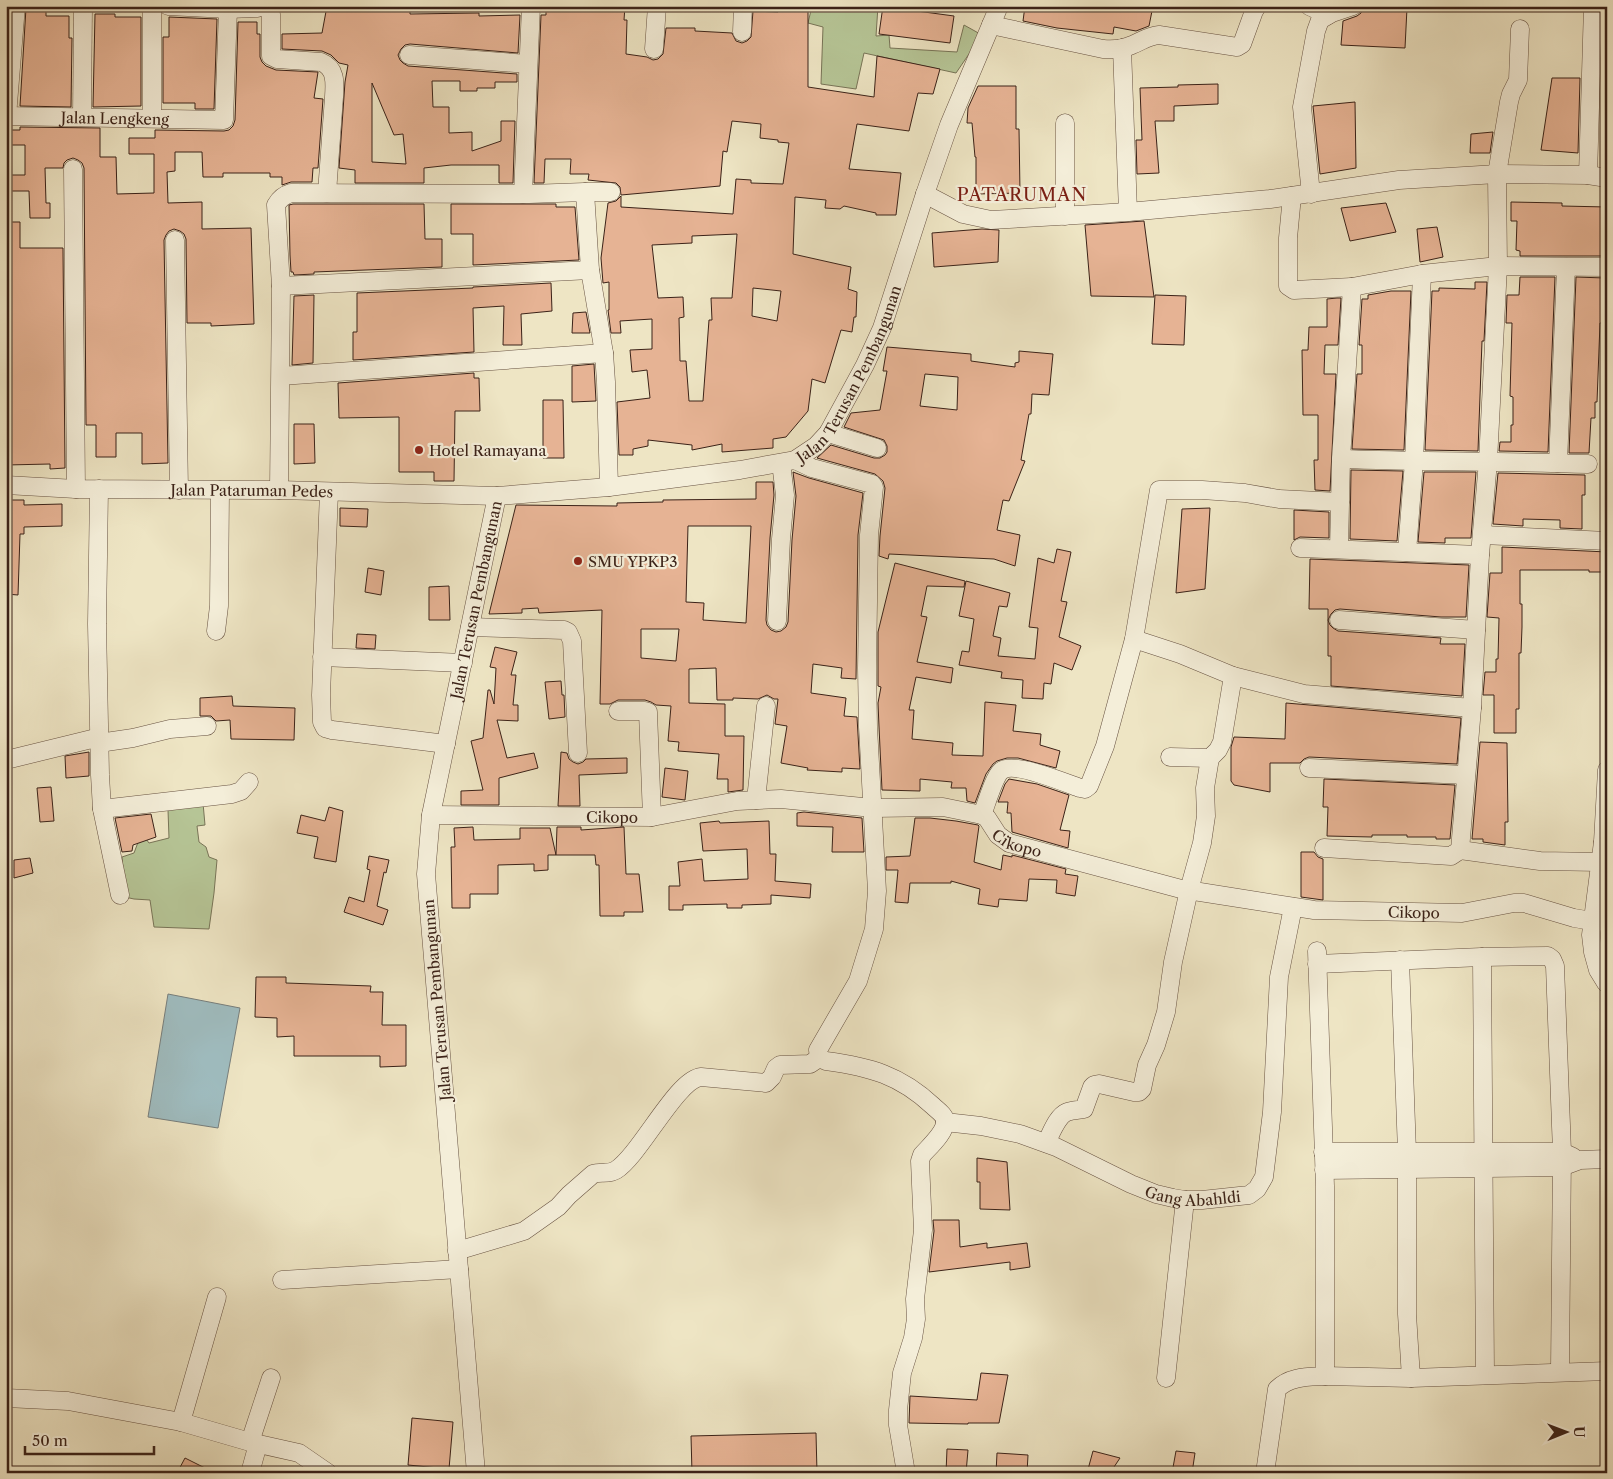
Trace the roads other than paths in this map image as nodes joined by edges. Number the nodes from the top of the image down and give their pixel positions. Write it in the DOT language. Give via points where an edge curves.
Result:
graph roads {
  1 [pos="16,6"];
  2 [pos="83,6"];
  3 [pos="152,6"];
  4 [pos="261,6"];
  5 [pos="265,6"];
  6 [pos="531,6"];
  7 [pos="657,6"];
  8 [pos="743,6"];
  9 [pos="999,6"];
  10 [pos="1258,6"];
  11 [pos="1309,6"];
  12 [pos="1353,6"];
  13 [pos="1593,6"];
  14 [pos="179,7"];
  15 [pos="228,9"];
  16 [pos="1328,15"];
  17 [pos="991,25"];
  18 [pos="1520,29"];
  19 [pos="742,32"];
  20 [pos="1122,48"];
  21 [pos="654,50"];
  22 [pos="409,55"];
  23 [pos="528,64"];
  24 [pos="6,116"];
  25 [pos="82,117"];
  26 [pos="152,118"];
  27 [pos="1065,123"];
  28 [pos="73,169"];
  29 [pos="1498,174"];
  30 [pos="1588,175"];
  31 [pos="1607,178"];
  32 [pos="585,192"];
  33 [pos="611,192"];
  34 [pos="327,193"];
  35 [pos="523,194"];
  36 [pos="925,194"];
  37 [pos="1311,194"];
  38 [pos="1292,196"];
  39 [pos="1128,212"];
  40 [pos="1065,216"];
  41 [pos="175,240"];
  42 [pos="1498,266"];
  43 [pos="1566,267"];
  44 [pos="1607,267"];
  45 [pos="590,270"];
  46 [pos="1422,274"];
  47 [pos="281,286"];
  48 [pos="1352,287"];
  49 [pos="604,353"];
  50 [pos="281,376"];
  51 [pos="828,433"];
  52 [pos="877,448"];
  53 [pos="1341,458"];
  54 [pos="788,461"];
  55 [pos="1414,461"];
  56 [pos="1488,461"];
  57 [pos="1558,463"];
  58 [pos="1588,464"];
  59 [pos="6,484"];
  60 [pos="609,488"];
  61 [pos="76,489"];
  62 [pos="99,489"];
  63 [pos="179,490"];
  64 [pos="220,490"];
  65 [pos="279,490"];
  66 [pos="329,492"];
  67 [pos="497,496"];
  68 [pos="1340,502"];
  69 [pos="1483,535"];
  70 [pos="1607,541"];
  71 [pos="1300,548"];
  72 [pos="1338,548"];
  73 [pos="1407,552"];
  74 [pos="1480,555"];
  75 [pos="1339,620"];
  76 [pos="777,621"];
  77 [pos="470,627"];
  78 [pos="1476,630"];
  79 [pos="216,631"];
  80 [pos="1134,639"];
  81 [pos="322,657"];
  82 [pos="463,663"];
  83 [pos="1233,676"];
  84 [pos="766,706"];
  85 [pos="1472,708"];
  86 [pos="618,711"];
  87 [pos="207,726"];
  88 [pos="100,740"];
  89 [pos="446,744"];
  90 [pos="578,753"];
  91 [pos="1170,757"];
  92 [pos="1210,758"];
  93 [pos="6,760"];
  94 [pos="1309,768"];
  95 [pos="1607,770"];
  96 [pos="1466,775"];
  97 [pos="249,782"];
  98 [pos="756,800"];
  99 [pos="873,808"];
  100 [pos="102,809"];
  101 [pos="431,815"];
  102 [pos="982,815"];
  103 [pos="652,817"];
  104 [pos="1605,842"];
  105 [pos="1324,848"];
  106 [pos="1460,850"];
  107 [pos="1600,862"];
  108 [pos="1189,890"];
  109 [pos="120,895"];
  110 [pos="1293,907"];
  111 [pos="1599,921"];
  112 [pos="1482,957"];
  113 [pos="1400,960"];
  114 [pos="1606,983"];
  115 [pos="819,1058"];
  116 [pos="946,1122"];
  117 [pos="1046,1143"];
  118 [pos="1324,1152"];
  119 [pos="1607,1159"];
  120 [pos="1407,1160"];
  121 [pos="1484,1160"];
  122 [pos="1562,1160"];
  123 [pos="1324,1170"];
  124 [pos="1185,1200"];
  125 [pos="457,1251"];
  126 [pos="459,1269"];
  127 [pos="282,1280"];
  128 [pos="217,1297"];
  129 [pos="1607,1370"];
  130 [pos="1560,1372"];
  131 [pos="1485,1375"];
  132 [pos="1325,1376"];
  133 [pos="271,1378"];
  134 [pos="1166,1378"];
  135 [pos="1411,1378"];
  136 [pos="6,1398"];
  137 [pos="182,1422"];
  138 [pos="254,1443"];
  139 [pos="250,1473"];
  140 [pos="328,1473"];
  141 [pos="476,1473"];
  142 [pos="906,1473"];
  143 [pos="1265,1473"];
  1 -- 24 [label="street"];
  2 -- 25 [label="street"];
  3 -- 26 [label="street"];
  4 -- 15 [label="street"];
  5 -- 34 [label="street" via="271,14 271,56 321,62 328,64 333,71"];
  6 -- 23 [label="street"];
  7 -- 21 [label="street"];
  8 -- 19 [label="street"];
  9 -- 17 [label="street, Jalan Terusan Pembangunan"];
  10 -- 20 [label="street" via="1242,44 1237,47 1159,35 1148,36"];
  11 -- 16 [label="street"];
  12 -- 16 [label="street"];
  13 -- 30 [label="street"];
  14 -- 15 [label="street"];
  15 -- 26 [label="street, Jalan Lengkeng" via="224,120"];
  16 -- 37 [label="street" via="1320,20 1316,30 1302,107"];
  17 -- 20 [label="street" via="1103,49"];
  17 -- 36 [label="street, Jalan Terusan Pembangunan" via="949,125"];
  18 -- 29 [label="street" via="1518,80 1510,94"];
  20 -- 39 [label="street"];
  22 -- 23 [label="street"];
  23 -- 35 [label="street"];
  24 -- 25 [label="street, Jalan Lengkeng"];
  25 -- 26 [label="street, Jalan Lengkeng"];
  27 -- 40 [label="street"];
  28 -- 61 [label="street"];
  29 -- 30 [label="street"];
  29 -- 37 [label="street" via="1399,180"];
  29 -- 42 [label="street"];
  30 -- 31 [label="street"];
  32 -- 33 [label="street"];
  32 -- 35 [label="street"];
  32 -- 45 [label="street"];
  34 -- 35 [label="street"];
  34 -- 47 [label="street" via="291,193 284,195 276,205"];
  36 -- 40 [label="street" via="963,214 991,220"];
  36 -- 51 [label="street, Jalan Terusan Pembangunan" via="882,328"];
  37 -- 38 [label="street"];
  38 -- 39 [label="street"];
  38 -- 48 [label="street" via="1288,286 1298,291"];
  39 -- 40 [label="street"];
  41 -- 63 [label="street"];
  42 -- 43 [label="street"];
  42 -- 46 [label="street"];
  42 -- 56 [label="street"];
  43 -- 44 [label="street"];
  43 -- 57 [label="street"];
  45 -- 47 [label="street"];
  45 -- 49 [label="street"];
  46 -- 48 [label="street"];
  46 -- 55 [label="street"];
  47 -- 50 [label="street"];
  48 -- 53 [label="street"];
  49 -- 50 [label="street"];
  49 -- 60 [label="street"];
  50 -- 65 [label="street"];
  51 -- 52 [label="street"];
  51 -- 54 [label="street, Jalan Terusan Pembangunan" via="816,446"];
  53 -- 55 [label="street"];
  53 -- 68 [label="street"];
  54 -- 60 [label="street, Jalan Terusan Pembangunan"];
  54 -- 76 [label="street"];
  54 -- 99 [label="street" via="874,487 869,536 867,668"];
  55 -- 56 [label="street"];
  55 -- 73 [label="street"];
  56 -- 57 [label="street"];
  56 -- 69 [label="street"];
  57 -- 58 [label="street"];
  59 -- 61 [label="street, Jalan Pataruman Pedes"];
  60 -- 67 [label="street, Jalan Terusan Pembangunan"];
  61 -- 62 [label="street, Jalan Pataruman Pedes"];
  62 -- 63 [label="street, Jalan Pataruman Pedes"];
  62 -- 88 [label="street" via="97,624"];
  63 -- 64 [label="street, Jalan Pataruman Pedes"];
  64 -- 65 [label="street, Jalan Pataruman Pedes"];
  64 -- 79 [label="street"];
  65 -- 66 [label="street, Jalan Pataruman Pedes"];
  66 -- 67 [label="street, Jalan Pataruman Pedes"];
  66 -- 81 [label="street"];
  67 -- 77 [label="street, Jalan Terusan Pembangunan"];
  68 -- 72 [label="street"];
  68 -- 80 [label="street" via="1202,490 1159,490"];
  69 -- 70 [label="street"];
  69 -- 74 [label="street"];
  71 -- 72 [label="street"];
  72 -- 73 [label="street"];
  73 -- 74 [label="street"];
  74 -- 78 [label="street"];
  75 -- 78 [label="street"];
  77 -- 82 [label="street, Jalan Terusan Pembangunan"];
  77 -- 90 [label="street" via="568,632 572,641"];
  78 -- 85 [label="street"];
  80 -- 83 [label="street"];
  80 -- 102 [label="street" via="1105,746 1089,786 1080,788 1029,771 1008,768 1000,771"];
  81 -- 82 [label="street"];
  81 -- 89 [label="street" via="322,722 325,728"];
  82 -- 89 [label="street, Jalan Terusan Pembangunan"];
  83 -- 85 [label="street" via="1304,694"];
  83 -- 92 [label="street" via="1222,742"];
  84 -- 98 [label="street"];
  85 -- 96 [label="street"];
  86 -- 103 [label="street" via="648,712"];
  87 -- 88 [label="street"];
  88 -- 93 [label="street"];
  88 -- 100 [label="street"];
  89 -- 101 [label="street, Jalan Terusan Pembangunan"];
  91 -- 92 [label="street"];
  92 -- 108 [label="street" via="1205,788 1206,816"];
  94 -- 96 [label="street"];
  95 -- 104 [label="street"];
  96 -- 106 [label="street"];
  97 -- 100 [label="street" via="241,791 232,794"];
  98 -- 99 [label="street, Cikopo" via="782,799"];
  98 -- 103 [label="street, Cikopo"];
  99 -- 102 [label="street, Cikopo" via="943,807"];
  99 -- 115 [label="street" via="877,891 874,929 858,981 818,1050"];
  100 -- 109 [label="street"];
  101 -- 103 [label="street, Cikopo"];
  101 -- 125 [label="street, Jalan Terusan Pembangunan" via="426,874"];
  102 -- 108 [label="street, Cikopo" via="1009,843"];
  104 -- 107 [label="street"];
  105 -- 106 [label="street" via="1451,856"];
  106 -- 107 [label="street" via="1540,861"];
  107 -- 111 [label="street"];
  108 -- 110 [label="street, Cikopo"];
  108 -- 117 [label="street" via="1166,1012 1142,1089 1134,1092 1094,1084 1084,1109 1063,1114"];
  110 -- 111 [label="street, Cikopo" via="1462,913 1524,903 1574,918"];
  110 -- 124 [label="street, Gang Abahldi" via="1279,977 1272,1112 1264,1177 1249,1195"];
  111 -- 114 [label="street" via="1591,935 1598,970"];
  112 -- 113 [label="street"];
  112 -- 121 [label="street"];
  112 -- 122 [label="street" via="1548,956 1555,966"];
  113 -- 118 [label="street" via="1317,957"];
  113 -- 120 [label="street"];
  115 -- 116 [label="street" via="889,1075 926,1100"];
  115 -- 125 [label="street" via="810,1064 780,1065 766,1084 701,1077 692,1079 615,1171 593,1174 558,1208 524,1231"];
  116 -- 117 [label="street, Gang Abahldi" via="1020,1134"];
  116 -- 142 [label="street" via="920,1160 923,1230 916,1319 902,1373 898,1410"];
  117 -- 124 [label="street, Gang Abahldi" via="1131,1184"];
  118 -- 120 [label="street"];
  118 -- 123 [label="street"];
  119 -- 122 [label="street"];
  120 -- 121 [label="street"];
  120 -- 123 [label="street"];
  120 -- 135 [label="street" via="1407,1314"];
  121 -- 122 [label="street"];
  121 -- 131 [label="street"];
  122 -- 130 [label="street"];
  123 -- 132 [label="street"];
  124 -- 134 [label="street"];
  125 -- 126 [label="street, Jalan Terusan Pembangunan"];
  126 -- 127 [label="street"];
  126 -- 141 [label="street, Jalan Terusan Pembangunan"];
  128 -- 137 [label="street"];
  129 -- 130 [label="street"];
  130 -- 131 [label="street"];
  131 -- 135 [label="street"];
  132 -- 135 [label="street"];
  132 -- 143 [label="street" via="1293,1379 1277,1388"];
  133 -- 138 [label="street"];
  136 -- 137 [label="street" via="68,1401"];
  137 -- 138 [label="street"];
  138 -- 139 [label="street"];
  138 -- 140 [label="street" via="299,1453"];
}
